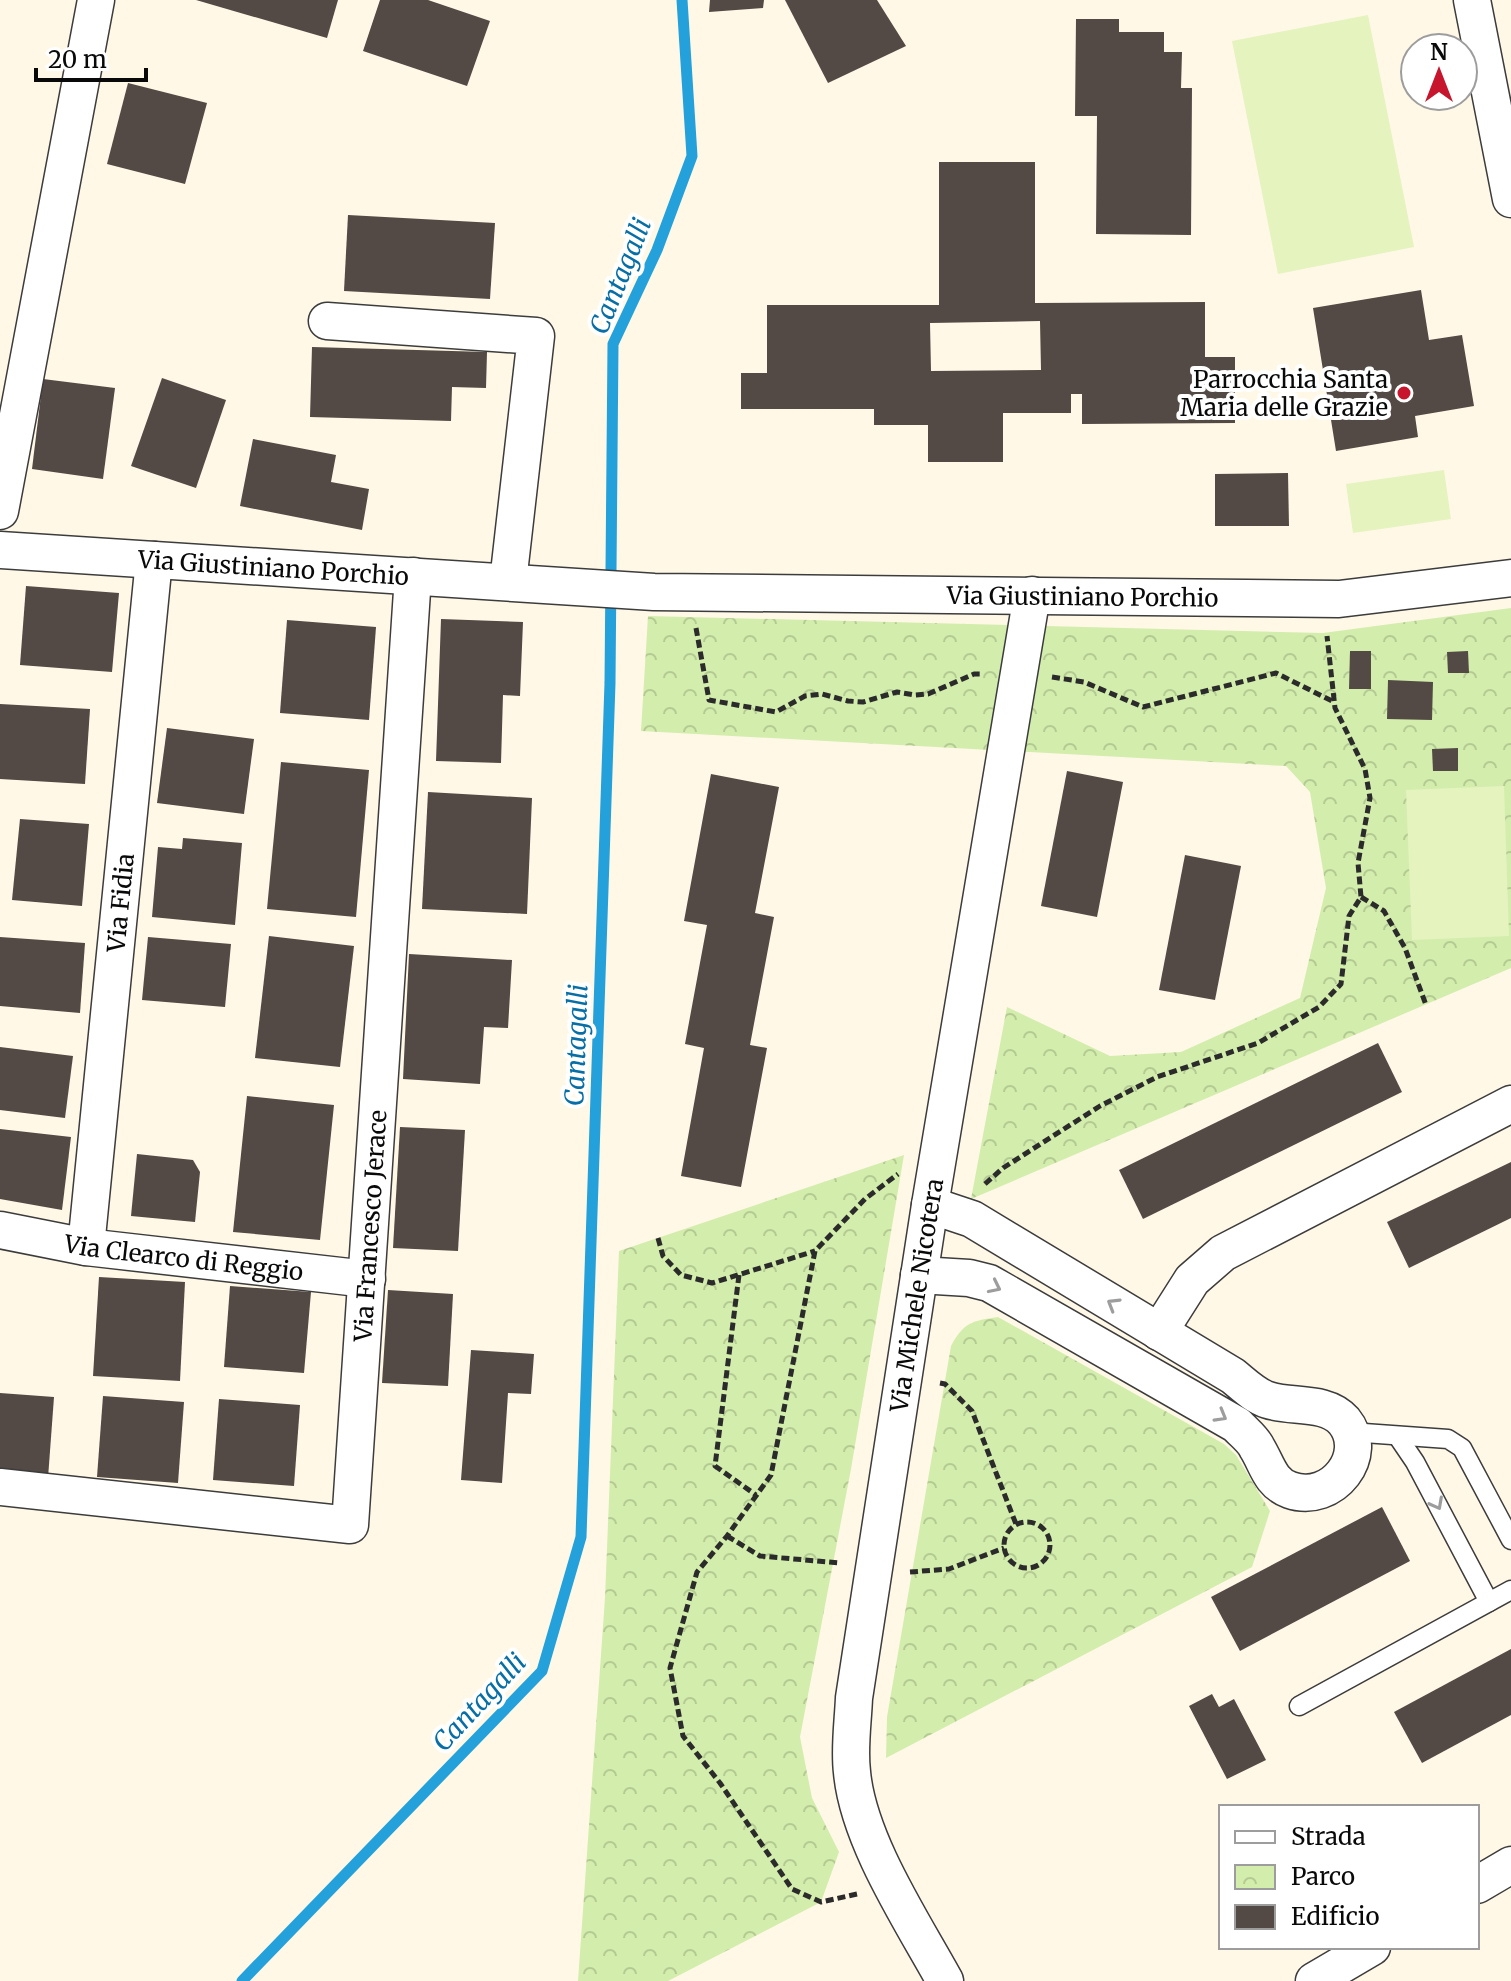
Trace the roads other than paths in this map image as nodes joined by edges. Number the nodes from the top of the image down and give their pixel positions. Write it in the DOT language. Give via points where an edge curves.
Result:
graph roads {
  1 [pos="96,0"];
  2 [pos="1472,0"];
  3 [pos="1511,199"];
  4 [pos="327,321"];
  5 [pos="0,511"];
  6 [pos="0,550"];
  7 [pos="154,560"];
  8 [pos="413,576"];
  9 [pos="1511,578"];
  10 [pos="508,582"];
  11 [pos="1032,595"];
  12 [pos="1511,1104"];
  13 [pos="942,1208"];
  14 [pos="0,1230"];
  15 [pos="86,1247"];
  16 [pos="919,1275"];
  17 [pos="367,1279"];
  18 [pos="1159,1332"];
  19 [pos="1350,1432"];
  20 [pos="1398,1437"];
  21 [pos="0,1487"];
  22 [pos="1511,1540"];
  23 [pos="1511,1590"];
  24 [pos="1489,1602"];
  25 [pos="1299,1706"];
  26 [pos="1511,1865"];
  27 [pos="1479,1884"];
  28 [pos="1369,1949"];
  29 [pos="945,1981"];
  30 [pos="1314,1981"];
  1 -- 5 [label="street"];
  2 -- 3 [label="street"];
  4 -- 10 [label="street" via="536,336"];
  6 -- 7 [label="street, Via Giustiniano Porchio"];
  7 -- 8 [label="street, Via Giustiniano Porchio"];
  7 -- 15 [label="street, Via Fidia"];
  8 -- 10 [label="street, Via Giustiniano Porchio"];
  8 -- 17 [label="street, Via Francesco Jerace"];
  9 -- 11 [label="street, Via Giustiniano Porchio" via="1323,599"];
  10 -- 11 [label="street, Via Giustiniano Porchio" via="654,592"];
  11 -- 13 [label="street, Via Michele Nicotera" via="938,1159"];
  12 -- 18 [label="street" via="1223,1253 1192,1280"];
  13 -- 16 [label="street, Via Michele Nicotera"];
  18 -- 13 [label="street, one-way"];
  14 -- 15 [label="street, Via Clearco di Reggio"];
  15 -- 17 [label="street, Via Clearco di Reggio"];
  16 -- 19 [label="street, one-way" via="989,1283 1237,1425 1257,1447 1269,1474 1290,1490 1325,1490 1341,1479 1349,1462"];
  16 -- 29 [label="street, Via Michele Nicotera" via="854,1698 852,1772 865,1828"];
  17 -- 21 [label="street, Via Francesco Jerace" via="350,1525"];
  18 -- 19 [label="street" via="1265,1400 1332,1412"];
  19 -- 20 [label="lane"];
  20 -- 22 [label="lane" via="1448,1439 1462,1448"];
  20 -- 24 [label="lane, one-way"];
  23 -- 24 [label="lane"];
  24 -- 25 [label="lane"];
  26 -- 27 [label="street"];
  28 -- 30 [label="street"];
}
